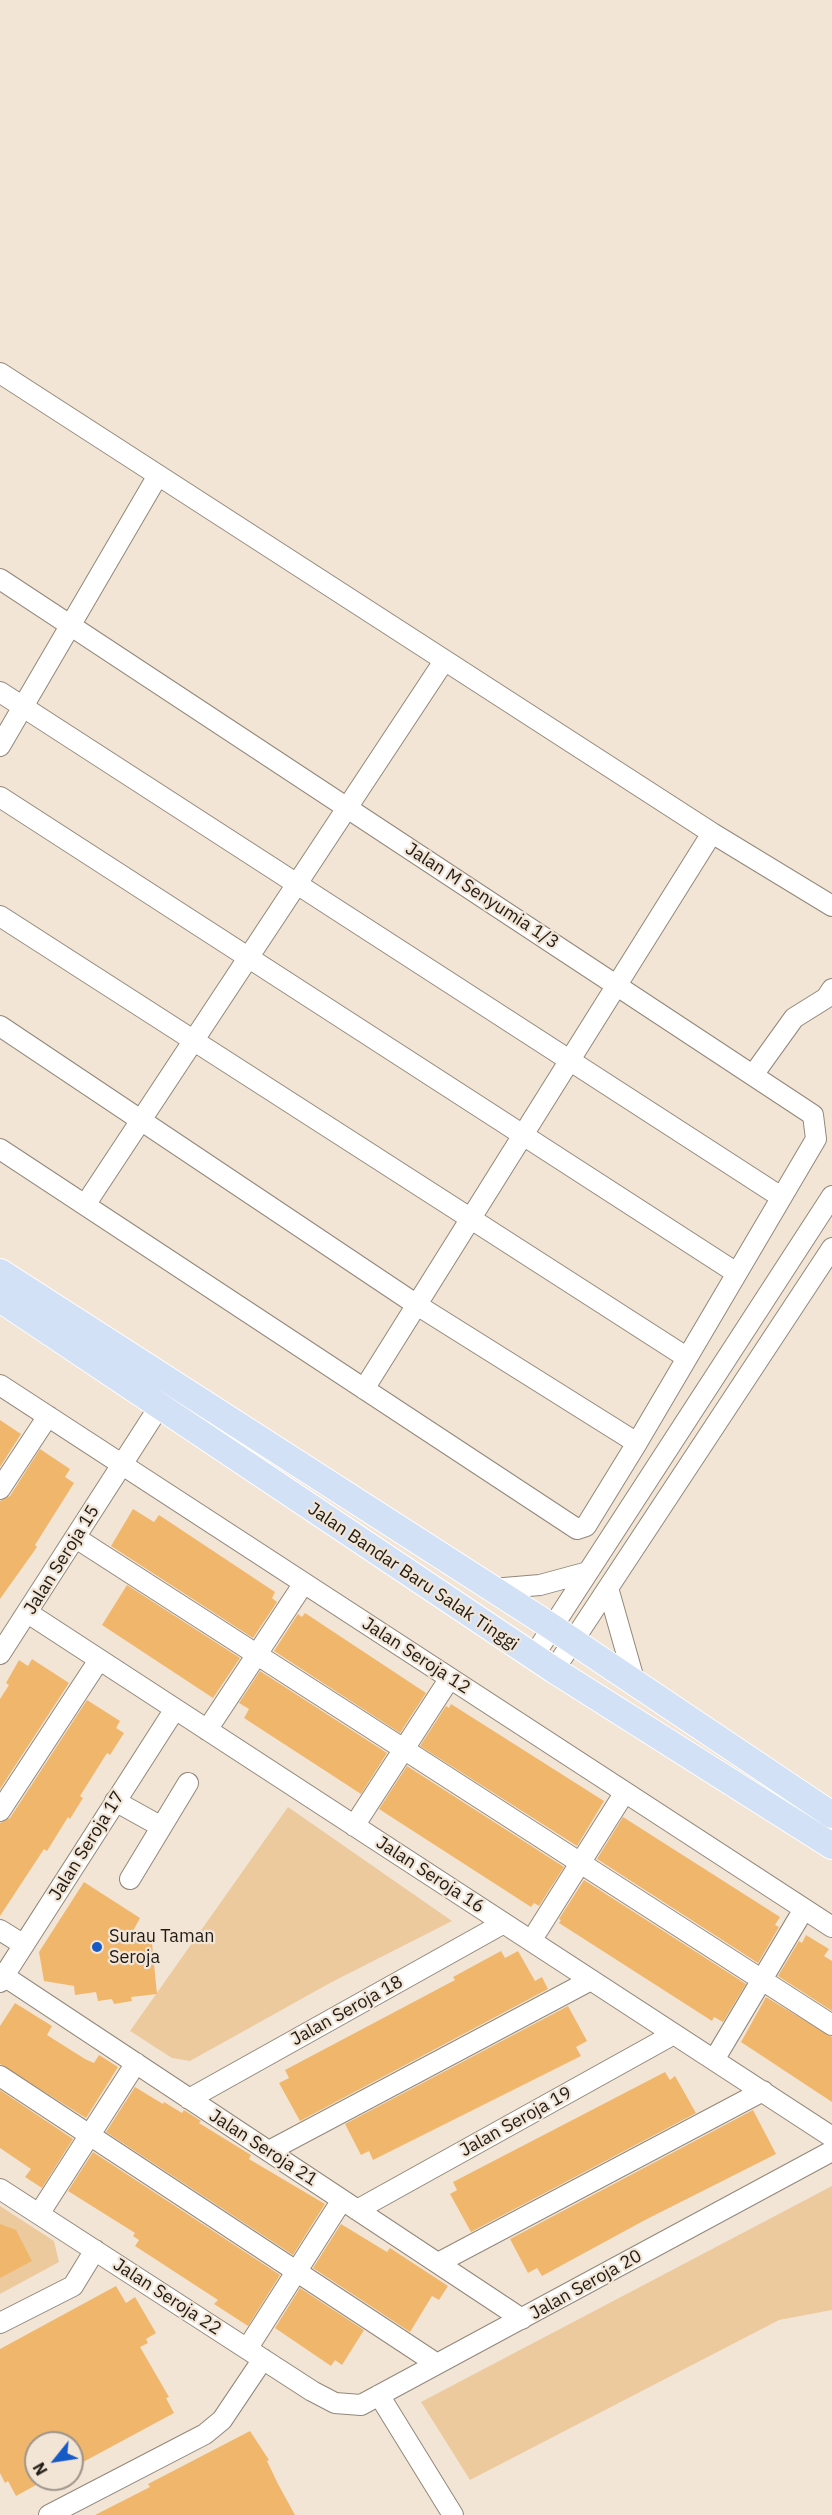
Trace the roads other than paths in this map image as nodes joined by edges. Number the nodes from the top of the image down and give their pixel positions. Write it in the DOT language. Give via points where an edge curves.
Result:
graph roads {
  1 [pos="0,373"];
  2 [pos="158,477"];
  3 [pos="0,579"];
  4 [pos="71,625"];
  5 [pos="444,661"];
  6 [pos="0,692"];
  7 [pos="23,707"];
  8 [pos="0,746"];
  9 [pos="0,797"];
  10 [pos="348,808"];
  11 [pos="712,833"];
  12 [pos="297,884"];
  13 [pos="832,906"];
  14 [pos="0,916"];
  15 [pos="248,958"];
  16 [pos="617,986"];
  17 [pos="832,989"];
  18 [pos="0,1026"];
  19 [pos="194,1041"];
  20 [pos="570,1061"];
  21 [pos="753,1075"];
  22 [pos="141,1120"];
  23 [pos="523,1135"];
  24 [pos="0,1149"];
  25 [pos="832,1196"];
  26 [pos="781,1197"];
  27 [pos="85,1205"];
  28 [pos="471,1218"];
  29 [pos="832,1248"];
  30 [pos="0,1272"];
  31 [pos="735,1272"];
  32 [pos="0,1299"];
  33 [pos="417,1305"];
  34 [pos="686,1357"];
  35 [pos="0,1385"];
  36 [pos="364,1389"];
  37 [pos="159,1407"];
  38 [pos="48,1416"];
  39 [pos="637,1443"];
  40 [pos="122,1465"];
  41 [pos="0,1489"];
  42 [pos="76,1538"];
  43 [pos="588,1572"];
  44 [pos="304,1583"];
  45 [pos="608,1588"];
  46 [pos="492,1589"];
  47 [pos="28,1613"];
  48 [pos="552,1627"];
  49 [pos="573,1641"];
  50 [pos="0,1654"];
  51 [pos="257,1654"];
  52 [pos="99,1660"];
  53 [pos="543,1663"];
  54 [pos="450,1678"];
  55 [pos="635,1683"];
  56 [pos="175,1709"];
  57 [pos="207,1730"];
  58 [pos="404,1749"];
  59 [pos="188,1783"];
  60 [pos="625,1792"];
  61 [pos="115,1801"];
  62 [pos="0,1811"];
  63 [pos="832,1815"];
  64 [pos="160,1826"];
  65 [pos="354,1826"];
  66 [pos="832,1846"];
  67 [pos="580,1863"];
  68 [pos="130,1879"];
  69 [pos="804,1909"];
  70 [pos="504,1923"];
  71 [pos="832,1927"];
  72 [pos="0,1930"];
  73 [pos="531,1941"];
  74 [pos="24,1945"];
  75 [pos="2,1979"];
  76 [pos="591,1980"];
  77 [pos="761,1980"];
  78 [pos="832,2025"];
  79 [pos="674,2034"];
  80 [pos="714,2060"];
  81 [pos="136,2063"];
  82 [pos="0,2076"];
  83 [pos="763,2091"];
  84 [pos="189,2099"];
  85 [pos="90,2135"];
  86 [pos="832,2137"];
  87 [pos="269,2151"];
  88 [pos="832,2151"];
  89 [pos="0,2189"];
  90 [pos="350,2205"];
  91 [pos="39,2214"];
  92 [pos="95,2250"];
  93 [pos="438,2264"];
  94 [pos="297,2271"];
  95 [pos="522,2319"];
  96 [pos="0,2323"];
  97 [pos="255,2354"];
  98 [pos="437,2364"];
  99 [pos="379,2395"];
  100 [pos="335,2403"];
  101 [pos="49,2515"];
  102 [pos="453,2515"];
  1 -- 2 [label="street"];
  2 -- 4 [label="street"];
  2 -- 5 [label="street"];
  3 -- 4 [label="street, Jalan M Senyumia 1/3"];
  4 -- 7 [label="street"];
  4 -- 10 [label="street, Jalan M Senyumia 1/3"];
  5 -- 10 [label="street"];
  5 -- 11 [label="street"];
  6 -- 7 [label="street"];
  7 -- 8 [label="street"];
  7 -- 12 [label="street"];
  9 -- 15 [label="street"];
  10 -- 12 [label="street"];
  10 -- 16 [label="street, Jalan M Senyumia 1/3"];
  11 -- 13 [label="street"];
  11 -- 16 [label="street"];
  12 -- 15 [label="street"];
  12 -- 20 [label="street"];
  14 -- 19 [label="street"];
  15 -- 19 [label="street"];
  15 -- 23 [label="street"];
  16 -- 20 [label="street"];
  16 -- 21 [label="street, Jalan M Senyumia 1/3"];
  17 -- 21 [label="street" via="826,998 794,1018"];
  18 -- 22 [label="street"];
  19 -- 22 [label="street"];
  19 -- 28 [label="street"];
  20 -- 23 [label="street"];
  20 -- 26 [label="street"];
  21 -- 26 [label="street, Jalan M Senyumia 1/3" via="813,1115 816,1139"];
  22 -- 27 [label="street"];
  22 -- 33 [label="street"];
  23 -- 28 [label="street"];
  23 -- 31 [label="street"];
  24 -- 27 [label="street"];
  25 -- 43 [label="street"];
  26 -- 31 [label="street, Jalan M Senyumia 1/3"];
  27 -- 36 [label="street"];
  28 -- 33 [label="street"];
  28 -- 34 [label="street"];
  29 -- 45 [label="street"];
  30 -- 46 [label="main road, Jalan Bandar Baru Salak Tinggi"];
  31 -- 34 [label="street, Jalan M Senyumia 1/3"];
  32 -- 37 [label="main road, Jalan Bandar Baru Salak Tinggi"];
  33 -- 36 [label="street"];
  33 -- 39 [label="street"];
  34 -- 39 [label="street, Jalan M Senyumia 1/3"];
  35 -- 38 [label="street, Jalan Seroja 12"];
  36 -- 39 [label="street, Jalan M Senyumia 1/3" via="577,1529 586,1526"];
  37 -- 40 [label="street, Jalan Seroja 15"];
  37 -- 53 [label="main road, Jalan Bandar Baru Salak Tinggi"];
  38 -- 40 [label="street, Jalan Seroja 12"];
  38 -- 41 [label="street"];
  40 -- 42 [label="street, Jalan Seroja 15"];
  40 -- 44 [label="street, Jalan Seroja 12"];
  42 -- 47 [label="street, Jalan Seroja 15"];
  42 -- 51 [label="street"];
  43 -- 46 [label="street" via="540,1585"];
  43 -- 48 [label="street"];
  44 -- 51 [label="street"];
  44 -- 54 [label="street, Jalan Seroja 12"];
  45 -- 49 [label="street"];
  45 -- 55 [label="street"];
  46 -- 48 [label="main road, Jalan Bandar Baru Salak Tinggi"];
  47 -- 50 [label="street, Jalan Seroja 15"];
  47 -- 52 [label="street, Jalan Seroja 16"];
  48 -- 49 [label="main road, Jalan Bandar Baru Salak Tinggi"];
  48 -- 53 [label="street"];
  49 -- 53 [label="street"];
  49 -- 55 [label="main road, Jalan Bandar Baru Salak Tinggi"];
  51 -- 57 [label="street"];
  51 -- 58 [label="street"];
  52 -- 56 [label="street, Jalan Seroja 16"];
  52 -- 62 [label="street"];
  53 -- 66 [label="main road, Jalan Bandar Baru Salak Tinggi"];
  54 -- 58 [label="street"];
  54 -- 60 [label="street, Jalan Seroja 12"];
  55 -- 63 [label="main road, Jalan Bandar Baru Salak Tinggi"];
  56 -- 57 [label="street, Jalan Seroja 16"];
  56 -- 61 [label="street, Jalan Seroja 17"];
  57 -- 65 [label="street, Jalan Seroja 16"];
  58 -- 65 [label="street"];
  58 -- 67 [label="street"];
  59 -- 64 [label="street"];
  60 -- 67 [label="street"];
  60 -- 69 [label="street, Jalan Seroja 12"];
  61 -- 64 [label="street"];
  61 -- 74 [label="street, Jalan Seroja 17"];
  64 -- 68 [label="street"];
  65 -- 70 [label="street, Jalan Seroja 16"];
  67 -- 73 [label="street"];
  67 -- 77 [label="street"];
  69 -- 71 [label="street, Jalan Seroja 12"];
  69 -- 77 [label="street"];
  70 -- 73 [label="street, Jalan Seroja 16"];
  70 -- 84 [label="street, Jalan Seroja 18"];
  72 -- 74 [label="street"];
  73 -- 76 [label="street, Jalan Seroja 16"];
  74 -- 75 [label="street, Jalan Seroja 17"];
  75 -- 81 [label="street, Jalan Seroja 21"];
  76 -- 79 [label="street, Jalan Seroja 16"];
  76 -- 87 [label="street"];
  77 -- 78 [label="street"];
  77 -- 80 [label="street"];
  79 -- 80 [label="street, Jalan Seroja 16"];
  79 -- 90 [label="street, Jalan Seroja 19"];
  80 -- 83 [label="street, Jalan Seroja 16"];
  81 -- 84 [label="street, Jalan Seroja 21"];
  81 -- 85 [label="street"];
  82 -- 85 [label="street"];
  83 -- 86 [label="street, Jalan Seroja 16"];
  83 -- 93 [label="street"];
  84 -- 87 [label="street, Jalan Seroja 21"];
  85 -- 91 [label="street"];
  85 -- 94 [label="street"];
  87 -- 90 [label="street, Jalan Seroja 21"];
  88 -- 95 [label="street, Jalan Seroja 20"];
  89 -- 91 [label="street, Jalan Seroja 22"];
  90 -- 93 [label="street, Jalan Seroja 21"];
  90 -- 94 [label="street"];
  91 -- 92 [label="street, Jalan Seroja 22"];
  92 -- 96 [label="street" via="73,2286"];
  92 -- 97 [label="street, Jalan Seroja 22"];
  93 -- 95 [label="street, Jalan Seroja 21"];
  94 -- 97 [label="street"];
  94 -- 98 [label="street"];
  95 -- 98 [label="street, Jalan Seroja 20"];
  97 -- 100 [label="street, Jalan Seroja 22"];
  97 -- 101 [label="street" via="222,2420 206,2434"];
  98 -- 99 [label="street, Jalan Seroja 20"];
  99 -- 100 [label="street, Jalan Seroja 20" via="361,2405"];
  99 -- 102 [label="street"];
}
